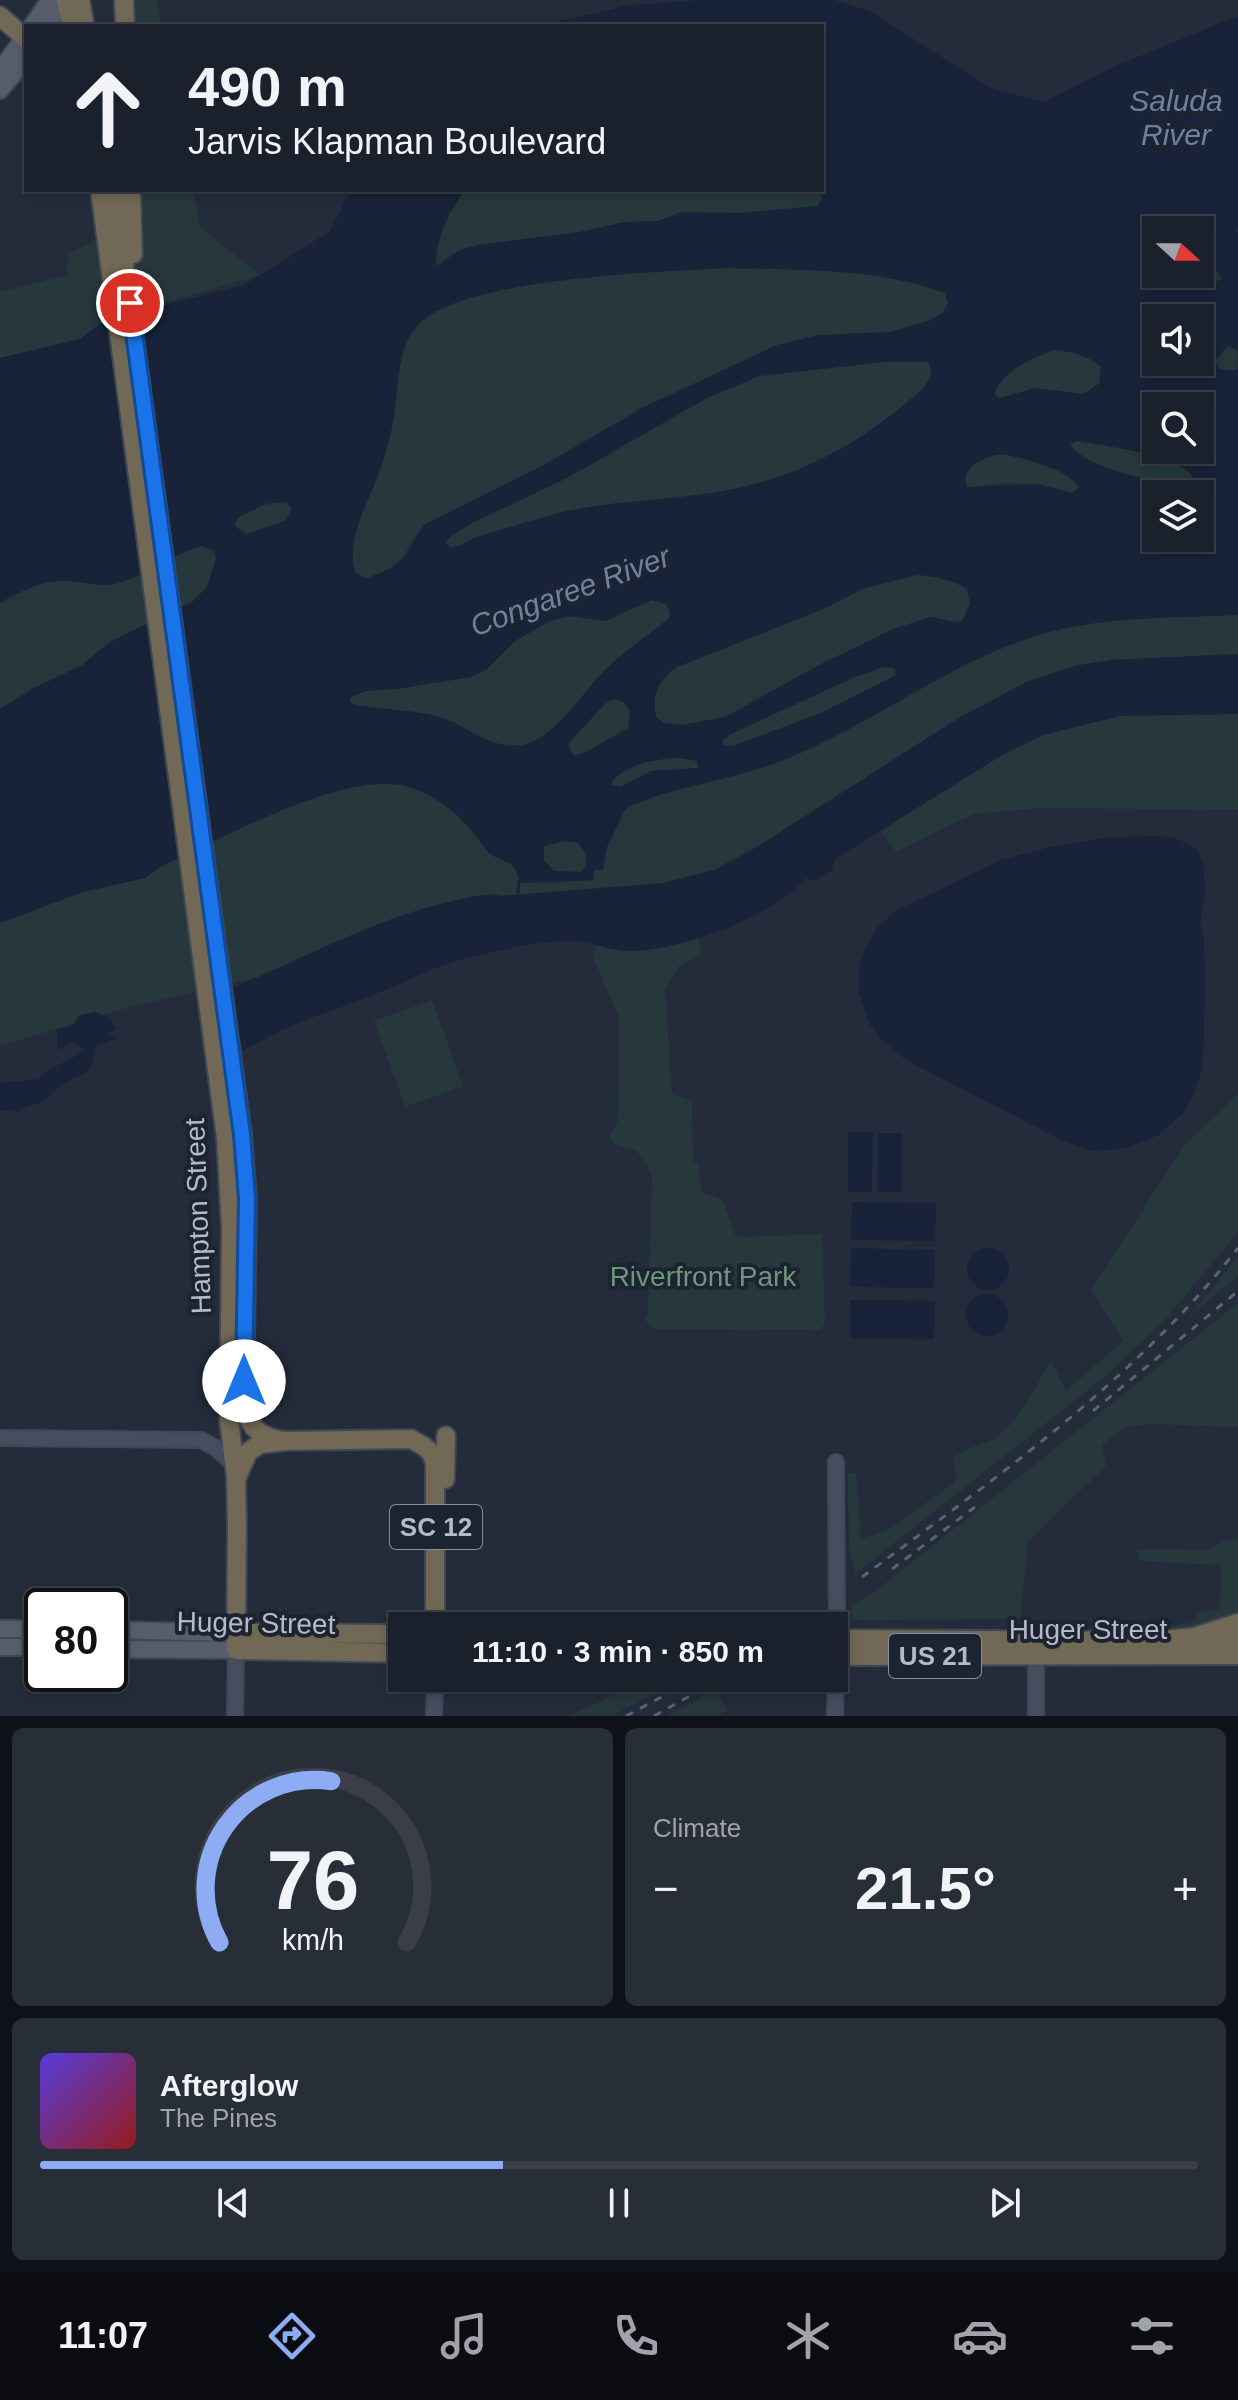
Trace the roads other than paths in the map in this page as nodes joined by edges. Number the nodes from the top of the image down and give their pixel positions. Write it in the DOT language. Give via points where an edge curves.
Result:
graph roads {
  1 [pos="50,0"];
  2 [pos="65,0"];
  3 [pos="80,0"];
  4 [pos="124,0"];
  5 [pos="0,16"];
  6 [pos="34,24"];
  7 [pos="49,24"];
  8 [pos="71,24"];
  9 [pos="85,24"];
  10 [pos="125,24"];
  11 [pos="24,32"];
  12 [pos="24,38"];
  13 [pos="24,62"];
  14 [pos="0,71"];
  15 [pos="0,90"];
  16 [pos="116,198"];
  17 [pos="184,763"];
  18 [pos="234,1136"];
  19 [pos="229,1420"];
  20 [pos="446,1436"];
  21 [pos="0,1438"];
  22 [pos="201,1440"];
  23 [pos="285,1441"];
  24 [pos="836,1462"];
  25 [pos="236,1471"];
  26 [pos="436,1512"];
  27 [pos="435,1612"];
  28 [pos="836,1612"];
  29 [pos="1238,1623"];
  30 [pos="0,1629"];
  31 [pos="24,1629"];
  32 [pos="128,1632"];
  33 [pos="388,1635"];
  34 [pos="1238,1638"];
  35 [pos="236,1641"];
  36 [pos="1154,1641"];
  37 [pos="0,1647"];
  38 [pos="24,1647"];
  39 [pos="848,1647"];
  40 [pos="128,1648"];
  41 [pos="1036,1648"];
  42 [pos="388,1652"];
  43 [pos="1238,1655"];
  44 [pos="1199,1657"];
  45 [pos="1238,1664"];
  46 [pos="435,1692"];
  47 [pos="835,1692"];
  48 [pos="235,1716"];
  49 [pos="434,1716"];
  50 [pos="835,1716"];
  51 [pos="1036,1716"];
  1 -- 6 [label="main road"];
  2 -- 7 [label="main road"];
  2 -- 8 [label="highway"];
  3 -- 9 [label="highway"];
  4 -- 10 [label="highway"];
  5 -- 11 [label="highway"];
  12 -- 14 [label="main road"];
  13 -- 15 [label="main road"];
  16 -- 17 [label="highway, SC 12"];
  16 -- 17 [label="highway, SC 12"];
  17 -- 18 [label="highway, Hampton Street / SC 12"];
  18 -- 19 [label="highway, Hampton Street / SC 12"];
  18 -- 23 [label="highway, Hampton Street / SC 12" via="247,1199 244,1407 258,1432"];
  19 -- 22 [label="street"];
  19 -- 25 [label="highway, Hampton Street / SC 12"];
  20 -- 26 [label="highway" via="445,1483"];
  21 -- 22 [label="street"];
  22 -- 25 [label="street" via="213,1445"];
  23 -- 25 [label="highway" via="252,1447"];
  23 -- 26 [label="highway, SC 12" via="411,1439 431,1451 435,1460"];
  24 -- 28 [label="street"];
  25 -- 35 [label="highway, Hampton Street / SC 12"];
  26 -- 27 [label="highway, SC 12"];
  29 -- 36 [label="highway" via="1194,1637"];
  30 -- 31 [label="main road"];
  32 -- 35 [label="main road, Huger Street"];
  33 -- 35 [label="highway, Huger Street"];
  34 -- 36 [label="highway, US 21" via="1199,1646"];
  35 -- 40 [label="main road, Huger Street"];
  35 -- 42 [label="highway, Huger Street"];
  35 -- 48 [label="street, Hampton Street / SC 12"];
  36 -- 41 [label="highway, Huger Street / US 21"];
  37 -- 38 [label="main road"];
  39 -- 41 [label="highway, Huger Street / US 21"];
  41 -- 44 [label="highway, Huger Street / US 21"];
  41 -- 51 [label="street"];
  43 -- 44 [label="highway"];
  44 -- 45 [label="highway, US 21"];
  46 -- 49 [label="street"];
  47 -- 50 [label="street"];
}
